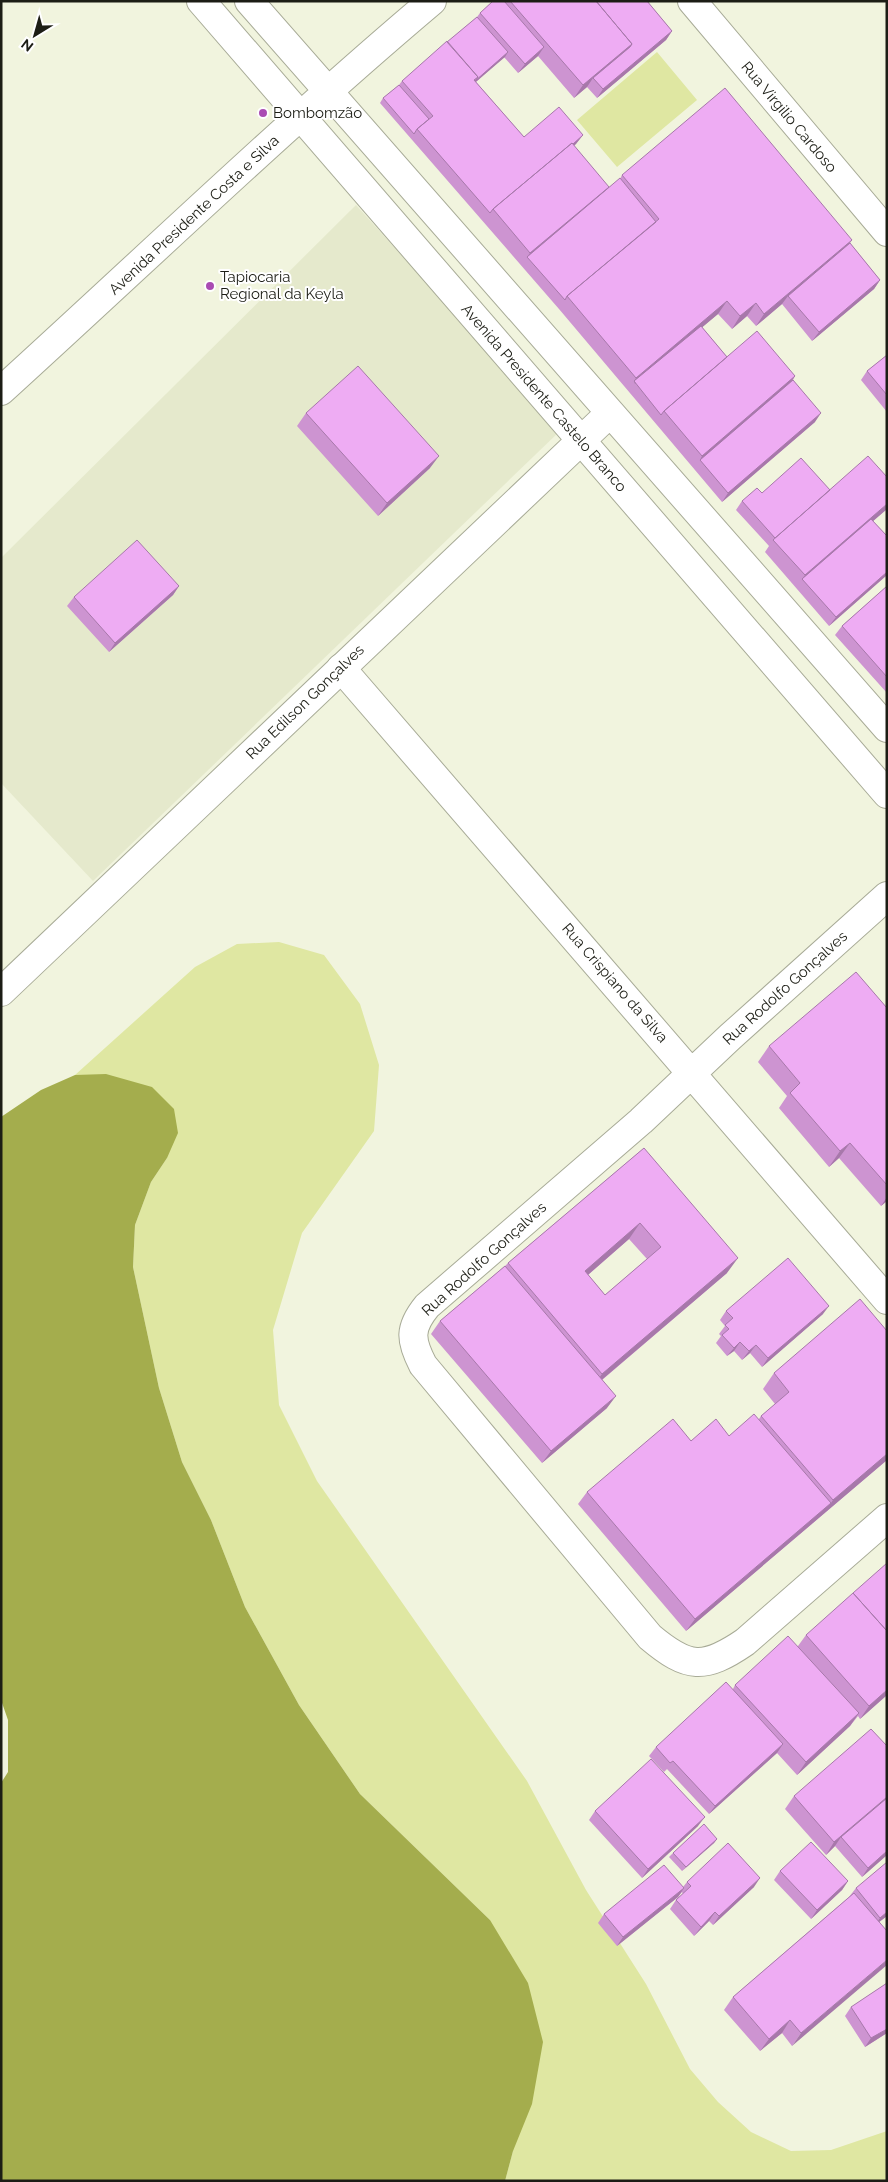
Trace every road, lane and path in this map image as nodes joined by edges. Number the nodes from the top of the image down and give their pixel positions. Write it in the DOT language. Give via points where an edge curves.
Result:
graph roads {
  1 [pos="201,1"];
  2 [pos="249,1"];
  3 [pos="432,1"];
  4 [pos="692,1"];
  5 [pos="327,91"];
  6 [pos="301,116"];
  7 [pos="887,232"];
  8 [pos="1,391"];
  9 [pos="610,413"];
  10 [pos="581,440"];
  11 [pos="341,668"];
  12 [pos="887,728"];
  13 [pos="887,794"];
  14 [pos="887,896"];
  15 [pos="1,992"];
  16 [pos="692,1072"];
  17 [pos="887,1300"];
  18 [pos="887,1518"];
  1 -- 6 [label="street, Avenida Presidente Castelo Branco"];
  2 -- 5 [label="street"];
  3 -- 5 [label="street, Avenida Presidente Costa e Silva"];
  4 -- 7 [label="street, Rua Virgilio Cardoso"];
  5 -- 6 [label="street, Avenida Presidente Costa e Silva"];
  5 -- 9 [label="street"];
  6 -- 8 [label="street, Avenida Presidente Costa e Silva"];
  6 -- 10 [label="street, Avenida Presidente Castelo Branco"];
  9 -- 10 [label="street, Rua Edilson Gonçalves"];
  9 -- 12 [label="street"];
  10 -- 11 [label="street, Rua Edilson Gonçalves"];
  10 -- 13 [label="street, Avenida Presidente Castelo Branco"];
  11 -- 15 [label="street, Rua Edilson Gonçalves"];
  11 -- 16 [label="street, Rua Crispiano da Silva"];
  14 -- 16 [label="street, Rua Rodolfo Gonçalves"];
  16 -- 17 [label="street, Rua Crispiano da Silva"];
  16 -- 18 [label="street, Rua Rodolfo Gonçalves" via="642,1121 427,1306 413,1328 416,1352 423,1365 650,1637 687,1662 705,1662 726,1655 745,1642"];
}
